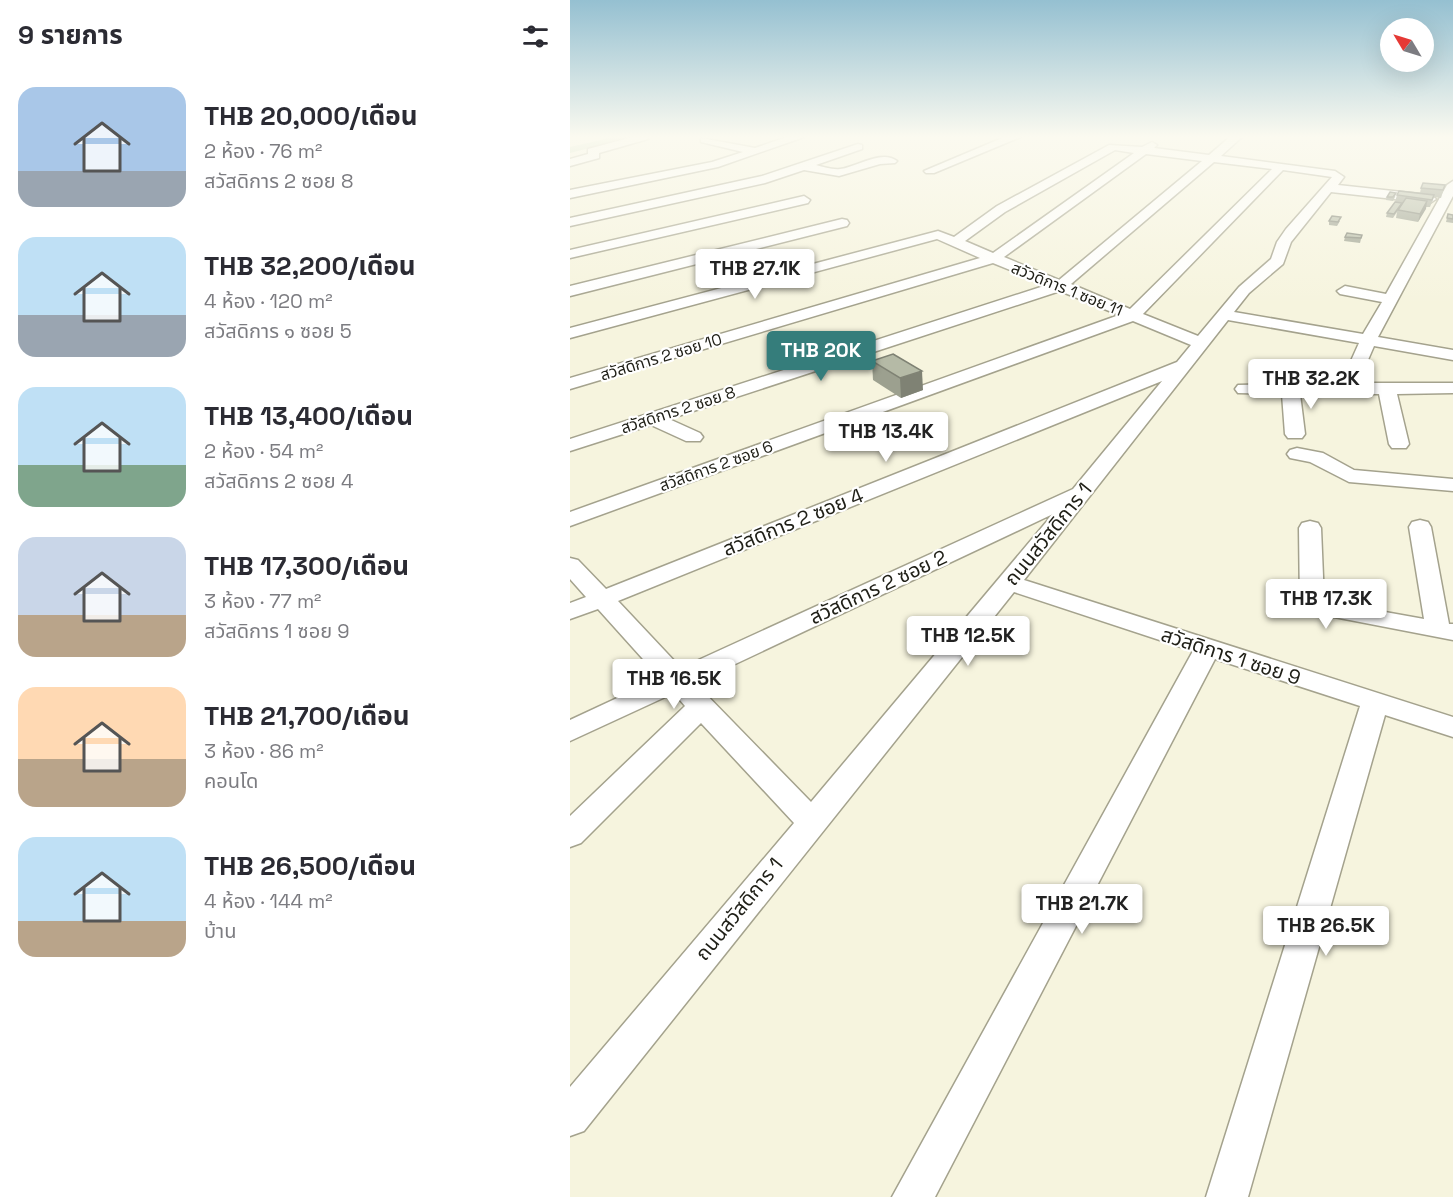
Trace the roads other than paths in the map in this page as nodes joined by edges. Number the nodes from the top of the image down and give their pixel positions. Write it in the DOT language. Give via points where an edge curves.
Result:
graph roads {
  1 [pos="706,192"];
  2 [pos="1031,192"];
  3 [pos="1087,192"];
  4 [pos="1172,192"];
  5 [pos="1254,192"];
  6 [pos="1326,192"];
  7 [pos="1370,192"];
  8 [pos="804,200"];
  9 [pos="1448,202"];
  10 [pos="570,222"];
  11 [pos="842,223"];
  12 [pos="956,242"];
  13 [pos="570,254"];
  14 [pos="994,258"];
  15 [pos="1060,286"];
  16 [pos="570,291"];
  17 [pos="1345,291"];
  18 [pos="1390,299"];
  19 [pos="1224,315"];
  20 [pos="1132,316"];
  21 [pos="570,333"];
  22 [pos="1368,341"];
  23 [pos="1202,344"];
  24 [pos="1453,355"];
  25 [pos="1185,365"];
  26 [pos="570,384"];
  27 [pos="1387,388"];
  28 [pos="1453,388"];
  29 [pos="1244,389"];
  30 [pos="1291,389"];
  31 [pos="1347,389"];
  32 [pos="651,418"];
  33 [pos="693,437"];
  34 [pos="1399,444"];
  35 [pos="570,445"];
  36 [pos="1453,485"];
  37 [pos="1080,493"];
  38 [pos="570,519"];
  39 [pos="1420,527"];
  40 [pos="1310,528"];
  41 [pos="570,566"];
  42 [pos="1009,583"];
  43 [pos="602,599"];
  44 [pos="570,612"];
  45 [pos="1446,631"];
  46 [pos="1207,649"];
  47 [pos="676,680"];
  48 [pos="1375,702"];
  49 [pos="701,706"];
  50 [pos="1453,727"];
  51 [pos="570,731"];
  52 [pos="811,821"];
  53 [pos="570,835"];
  54 [pos="570,1117"];
  55 [pos="913,1197"];
  56 [pos="1227,1197"];
  1 -- 10 [label="street"];
  2 -- 12 [label="street"];
  3 -- 14 [label="street, สวัสดิการ 2 ซอย 10"];
  4 -- 15 [label="street"];
  5 -- 20 [label="street"];
  6 -- 19 [label="street, ถนนสวัสดิการ 1" via="1284,242 1278,261 1244,290"];
  7 -- 9 [label="street"];
  8 -- 13 [label="street"];
  9 -- 18 [label="street"];
  11 -- 16 [label="street"];
  12 -- 14 [label="street, สวัวดิการ 1 ซอย 11"];
  12 -- 21 [label="street, สวัวดิการ 1 ซอย 11" via="932,236"];
  14 -- 15 [label="street, สวัวดิการ 1 ซอย 11"];
  14 -- 26 [label="street, สวัสดิการ 2 ซอย 10"];
  15 -- 20 [label="street, สวัวดิการ 1 ซอย 11"];
  15 -- 32 [label="street, สวัสดิการ 2 ซอย 8"];
  17 -- 18 [label="street"];
  18 -- 22 [label="street"];
  19 -- 22 [label="street"];
  19 -- 23 [label="street, ถนนสวัสดิการ 1"];
  20 -- 23 [label="street, สวัวดิการ 1 ซอย 11"];
  20 -- 38 [label="street, สวัสดิการ 2 ซอย 6"];
  22 -- 24 [label="street"];
  22 -- 31 [label="street"];
  23 -- 25 [label="street, ถนนสวัสดิการ 1"];
  25 -- 37 [label="street, ถนนสวัสดิการ 1"];
  25 -- 43 [label="street, สวัสดิการ 2 ซอย 4"];
  27 -- 28 [label="street"];
  27 -- 31 [label="street"];
  27 -- 34 [label="street"];
  29 -- 30 [label="street"];
  30 -- 31 [label="street"];
  30 -- 36 [label="street" via="1296,444 1316,457 1349,476"];
  32 -- 33 [label="street"];
  32 -- 35 [label="street, สวัสดิการ 2 ซอย 8"];
  37 -- 42 [label="street, ถนนสวัสดิการ 1"];
  37 -- 47 [label="street, สวัสดิการ 2 ซอย 2"];
  39 -- 45 [label="street"];
  40 -- 45 [label="street" via="1312,606"];
  41 -- 43 [label="street"];
  42 -- 46 [label="street, สวัสดิการ 1 ซอย 9"];
  42 -- 52 [label="street, ถนนสวัสดิการ 1"];
  43 -- 44 [label="street, สวัสดิการ 2 ซอย 4"];
  43 -- 47 [label="street"];
  46 -- 48 [label="street, สวัสดิการ 1 ซอย 9"];
  46 -- 55 [label="street"];
  47 -- 49 [label="street"];
  47 -- 51 [label="street, สวัสดิการ 2 ซอย 2"];
  48 -- 50 [label="street, สวัสดิการ 1 ซอย 9"];
  48 -- 56 [label="street"];
  49 -- 52 [label="street"];
  49 -- 53 [label="street"];
  52 -- 54 [label="street, ถนนสวัสดิการ 1"];
}
